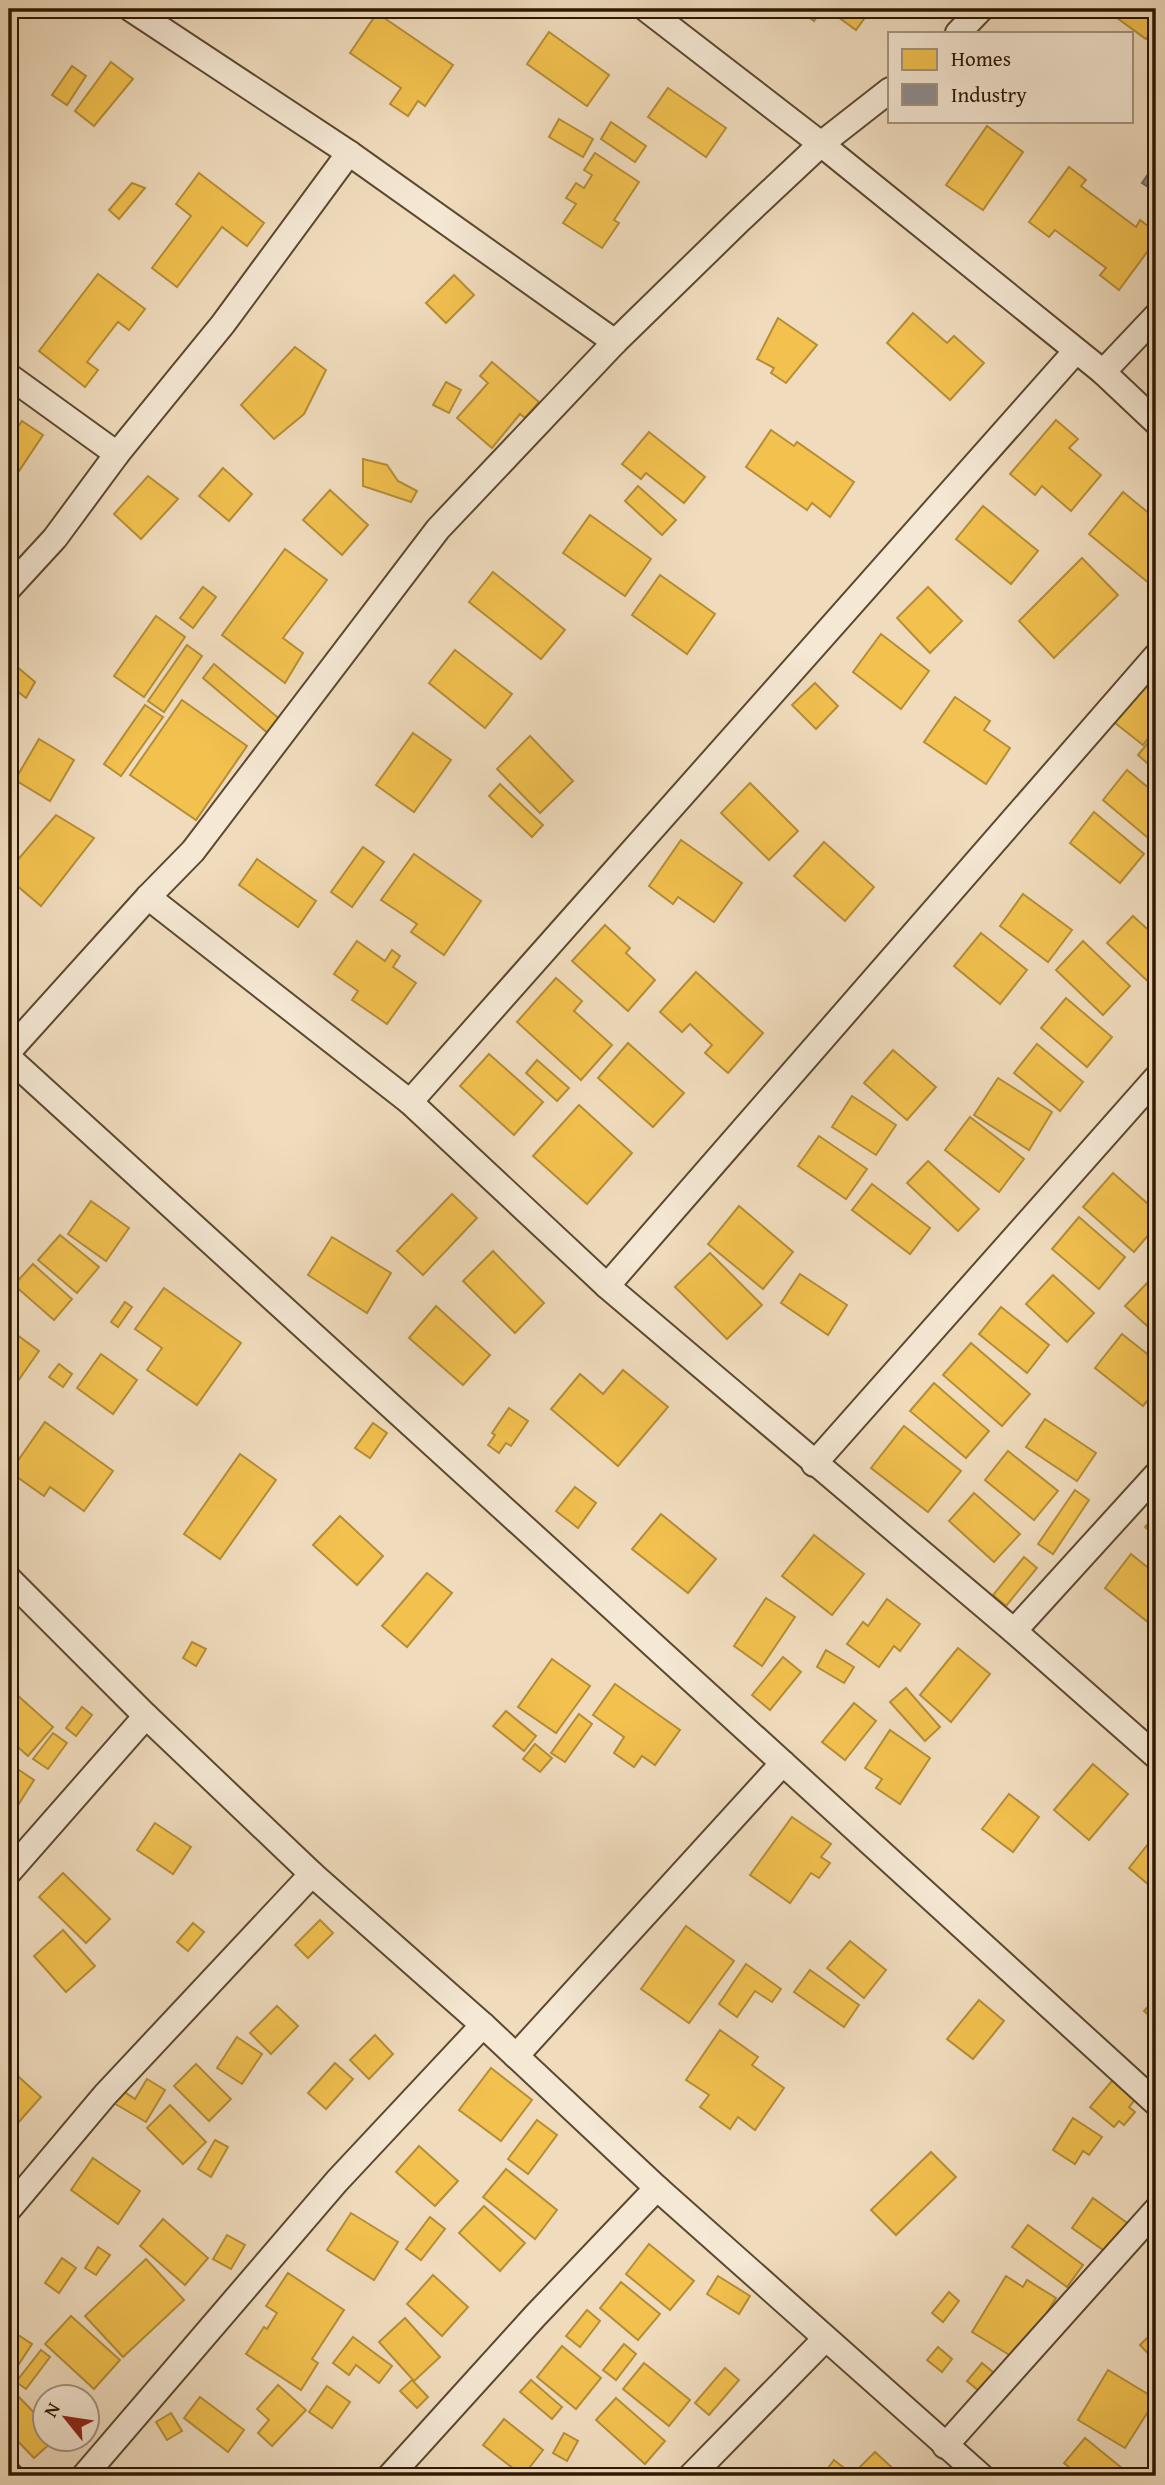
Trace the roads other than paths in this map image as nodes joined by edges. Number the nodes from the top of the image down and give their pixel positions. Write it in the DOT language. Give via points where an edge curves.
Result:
graph roads {
  1 [pos="131,9"];
  2 [pos="646,9"];
  3 [pos="981,9"];
  4 [pos="959,32"];
  5 [pos="888,92"];
  6 [pos="821,144"];
  7 [pos="349,153"];
  8 [pos="1156,316"];
  9 [pos="615,342"];
  10 [pos="1076,352"];
  11 [pos="1103,372"];
  12 [pos="9,376"];
  13 [pos="1156,422"];
  14 [pos="117,454"];
  15 [pos="9,589"];
  16 [pos="1156,656"];
  17 [pos="148,897"];
  18 [pos="9,1051"];
  19 [pos="9,1058"];
  20 [pos="1156,1077"];
  21 [pos="410,1102"];
  22 [pos="607,1286"];
  23 [pos="814,1464"];
  24 [pos="1156,1475"];
  25 [pos="9,1579"];
  26 [pos="1014,1631"];
  27 [pos="146,1716"];
  28 [pos="1156,1756"];
  29 [pos="783,1763"];
  30 [pos="9,1872"];
  31 [pos="312,1874"];
  32 [pos="483,2025"];
  33 [pos="516,2056"];
  34 [pos="1156,2103"];
  35 [pos="657,2188"];
  36 [pos="9,2209"];
  37 [pos="1156,2210"];
  38 [pos="825,2339"];
  39 [pos="945,2446"];
  40 [pos="84,2476"];
  41 [pos="390,2476"];
  42 [pos="691,2476"];
  43 [pos="981,2476"];
  1 -- 7 [label="street"];
  2 -- 6 [label="street"];
  3 -- 4 [label="street"];
  5 -- 6 [label="street"];
  6 -- 9 [label="street"];
  6 -- 10 [label="street"];
  7 -- 9 [label="street"];
  7 -- 14 [label="street" via="223,324"];
  8 -- 11 [label="street"];
  9 -- 17 [label="street" via="438,529 193,851"];
  10 -- 11 [label="street"];
  10 -- 21 [label="street"];
  11 -- 13 [label="street"];
  12 -- 14 [label="street"];
  14 -- 15 [label="street" via="55,538"];
  16 -- 22 [label="street"];
  17 -- 18 [label="street"];
  17 -- 21 [label="street"];
  19 -- 29 [label="street"];
  20 -- 23 [label="street"];
  21 -- 22 [label="street"];
  22 -- 23 [label="street"];
  23 -- 26 [label="street"];
  24 -- 26 [label="street"];
  25 -- 27 [label="street"];
  26 -- 28 [label="street"];
  27 -- 30 [label="street"];
  27 -- 31 [label="street"];
  29 -- 33 [label="street"];
  29 -- 34 [label="street"];
  31 -- 32 [label="street"];
  31 -- 36 [label="street" via="105,2095"];
  32 -- 33 [label="street"];
  32 -- 40 [label="street" via="337,2181"];
  33 -- 35 [label="street"];
  35 -- 38 [label="street"];
  35 -- 41 [label="street"];
  37 -- 39 [label="street"];
  38 -- 39 [label="street"];
  38 -- 42 [label="street"];
  39 -- 43 [label="street"];
}
